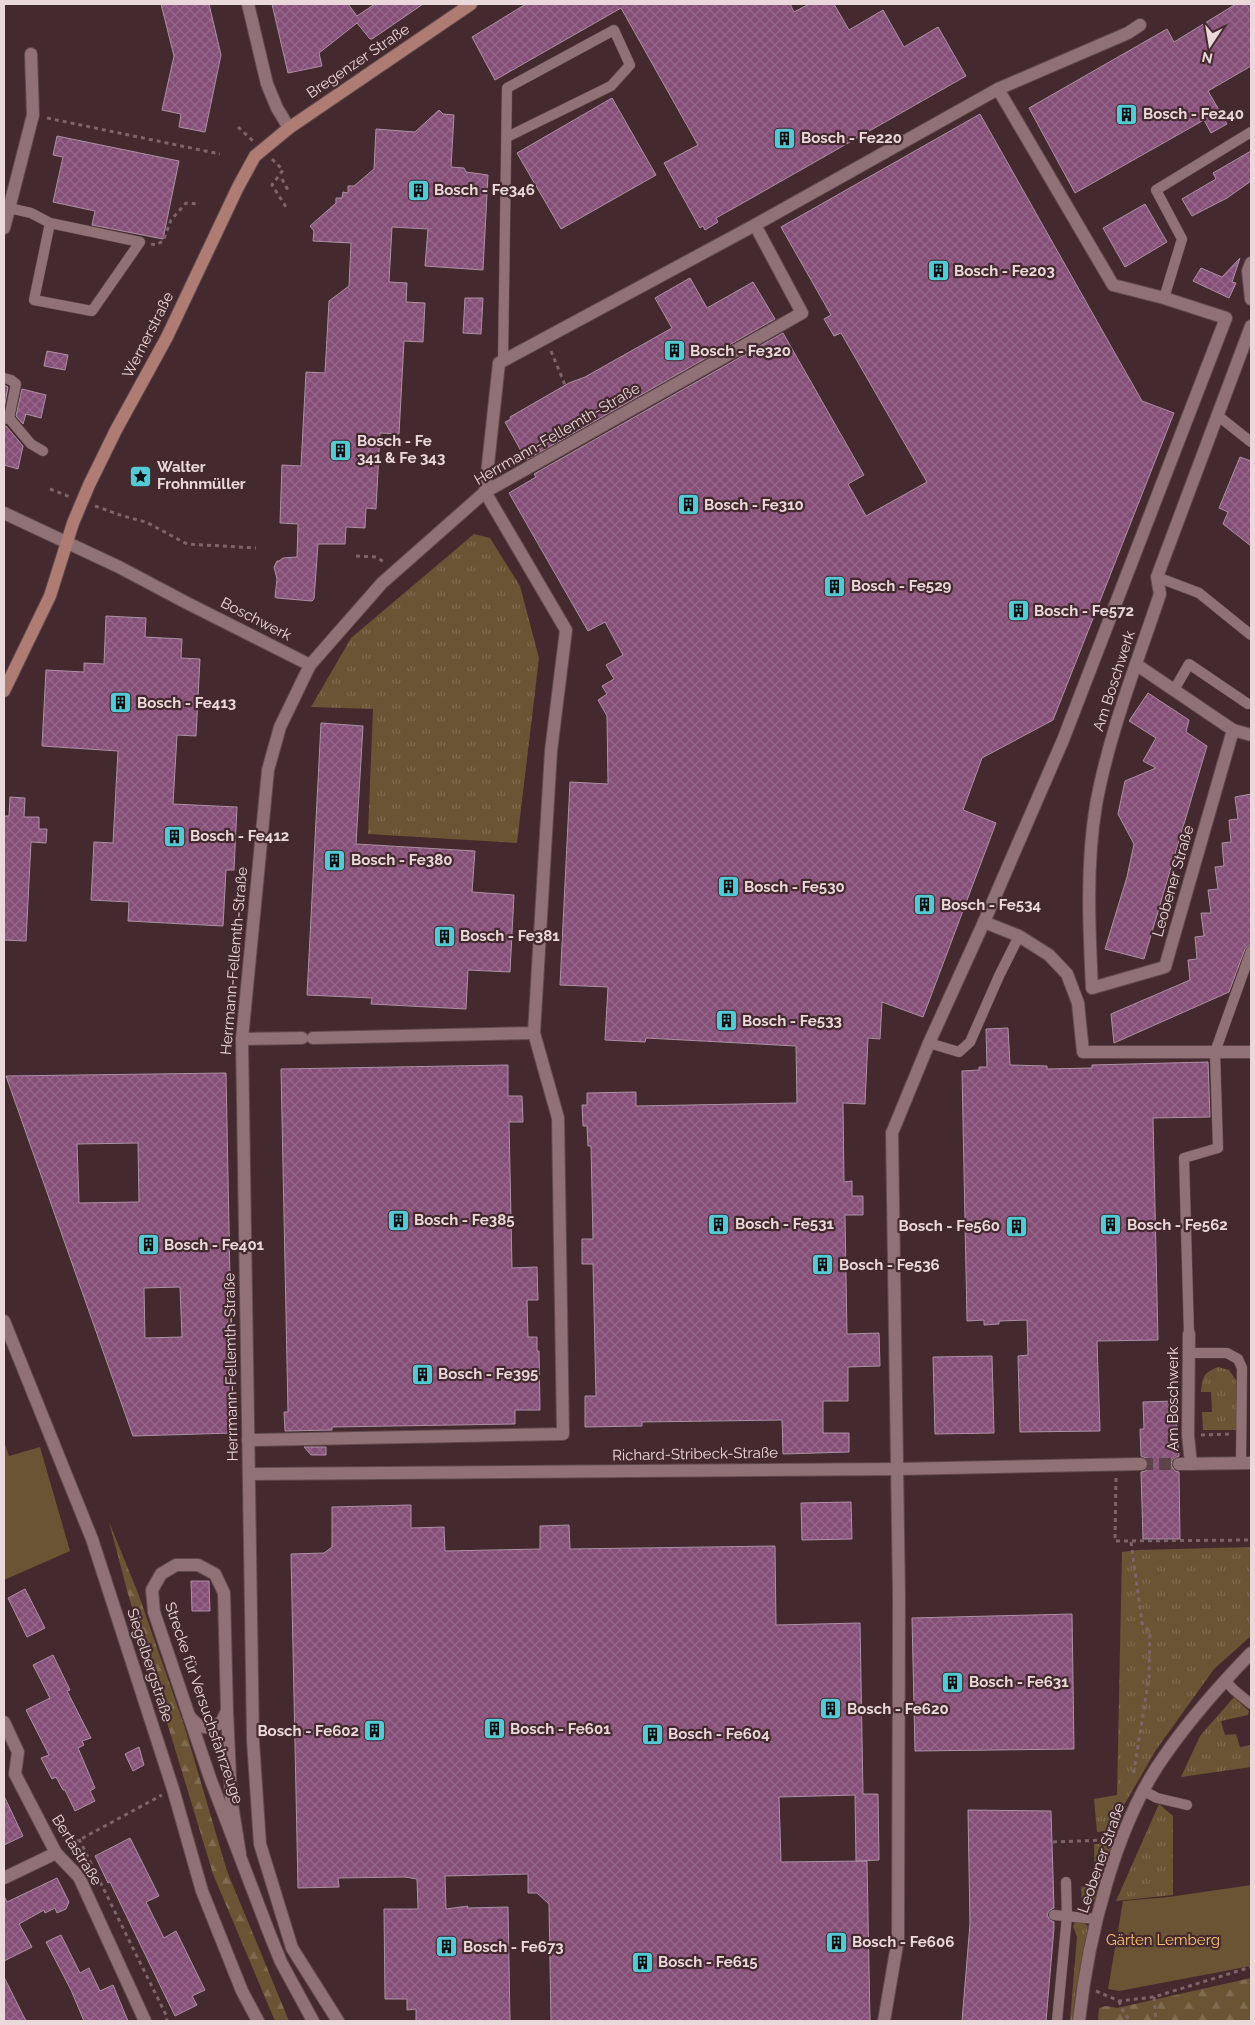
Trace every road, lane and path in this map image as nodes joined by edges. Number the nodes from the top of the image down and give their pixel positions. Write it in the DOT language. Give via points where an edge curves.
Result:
graph roads {
  1 [pos="248,4"];
  2 [pos="471,4"];
  3 [pos="1140,25"];
  4 [pos="30,54"];
  5 [pos="998,89"];
  6 [pos="33,115"];
  7 [pos="289,128"];
  8 [pos="1251,132"];
  9 [pos="507,137"];
  10 [pos="220,154"];
  11 [pos="282,179"];
  12 [pos="289,192"];
  13 [pos="8,202"];
  14 [pos="198,204"];
  15 [pos="50,223"];
  16 [pos="755,225"];
  17 [pos="4,228"];
  18 [pos="140,242"];
  19 [pos="1251,263"];
  20 [pos="1164,298"];
  21 [pos="1251,298"];
  22 [pos="1251,326"];
  23 [pos="546,338"];
  24 [pos="503,361"];
  25 [pos="4,378"];
  26 [pos="565,385"];
  27 [pos="1217,415"];
  28 [pos="6,419"];
  29 [pos="1251,442"];
  30 [pos="43,451"];
  31 [pos="485,492"];
  32 [pos="4,513"];
  33 [pos="123,516"];
  34 [pos="67,542"];
  35 [pos="256,548"];
  36 [pos="356,556"];
  37 [pos="397,570"];
  38 [pos="1157,577"];
  39 [pos="1251,635"];
  40 [pos="310,665"];
  41 [pos="1137,666"];
  42 [pos="1174,690"];
  43 [pos="4,691"];
  44 [pos="1248,704"];
  45 [pos="1233,730"];
  46 [pos="1251,735"];
  47 [pos="984,922"];
  48 [pos="1019,936"];
  49 [pos="1251,951"];
  50 [pos="1092,988"];
  51 [pos="534,1033"];
  52 [pos="242,1039"];
  53 [pos="929,1043"];
  54 [pos="1215,1052"];
  55 [pos="1251,1052"];
  56 [pos="4,1322"];
  57 [pos="1189,1334"];
  58 [pos="1190,1353"];
  59 [pos="1242,1434"];
  60 [pos="1188,1435"];
  61 [pos="248,1440"];
  62 [pos="1246,1463"];
  63 [pos="1141,1464"];
  64 [pos="1117,1465"];
  65 [pos="897,1469"];
  66 [pos="249,1474"];
  67 [pos="1251,1540"];
  68 [pos="1131,1542"];
  69 [pos="1251,1653"];
  70 [pos="1225,1680"];
  71 [pos="1251,1704"];
  72 [pos="227,1711"];
  73 [pos="188,1714"];
  74 [pos="4,1722"];
  75 [pos="1138,1788"];
  76 [pos="173,1790"];
  77 [pos="1187,1805"];
  78 [pos="1122,1840"];
  79 [pos="1053,1842"];
  80 [pos="56,1852"];
  81 [pos="240,1854"];
  82 [pos="4,1878"];
  83 [pos="1066,1882"];
  84 [pos="1054,1915"];
  85 [pos="1067,1916"];
  86 [pos="1097,1919"];
  87 [pos="1251,1967"];
  88 [pos="1096,1982"];
  89 [pos="1082,1987"];
  90 [pos="1095,1991"];
  91 [pos="1154,1997"];
  92 [pos="1120,2001"];
  93 [pos="145,2021"];
  94 [pos="167,2021"];
  95 [pos="258,2021"];
  96 [pos="314,2021"];
  97 [pos="338,2021"];
  98 [pos="884,2021"];
  99 [pos="1056,2021"];
  100 [pos="1078,2021"];
  101 [pos="1130,2021"];
  102 [pos="1156,2021"];
  1 -- 7 [label="street" via="269,88"];
  2 -- 7 [label="main road, Bregenzer Straße"];
  3 -- 5 [label="street"];
  4 -- 6 [label="street"];
  5 -- 16 [label="street"];
  5 -- 20 [label="street" via="1113,285"];
  6 -- 10 [label="path"];
  6 -- 13 [label="street"];
  7 -- 34 [label="main road, Wernerstraße" via="262,149 250,164 168,337 116,430"];
  8 -- 20 [label="lane" via="1156,190 1182,238"];
  9 -- 9 [label="lane" via="507,88 614,30 630,65 612,86"];
  9 -- 24 [label="lane"];
  11 -- 12 [label="path"];
  13 -- 15 [label="lane"];
  13 -- 17 [label="street"];
  14 -- 18 [label="path" via="186,203 171,220 163,241 156,244"];
  15 -- 18 [label="lane"];
  15 -- 18 [label="lane" via="34,300 92,311"];
  16 -- 23 [label="street"];
  16 -- 31 [label="street, Herrmann-Fellemth-Straße" via="802,313"];
  19 -- 21 [label="street" via="1248,271"];
  20 -- 47 [label="street" via="1226,318 1066,731"];
  22 -- 27 [label="street, Am Boschwerk"];
  23 -- 24 [label="street"];
  23 -- 26 [label="path"];
  24 -- 31 [label="street" via="499,363"];
  25 -- 28 [label="lane" via="16,384"];
  27 -- 29 [label="lane"];
  27 -- 38 [label="street, Am Boschwerk"];
  28 -- 30 [label="lane" via="31,444"];
  31 -- 37 [label="street, Herrmann-Fellemth-Straße"];
  31 -- 51 [label="street" via="566,630 551,750"];
  32 -- 34 [label="street, Boschwerk"];
  33 -- 35 [label="path" via="146,522 187,544"];
  34 -- 40 [label="street, Boschwerk"];
  34 -- 43 [label="main road, Wernerstraße" via="50,596"];
  36 -- 37 [label="path" via="376,557"];
  37 -- 40 [label="street, Herrmann-Fellemth-Straße" via="382,582"];
  38 -- 39 [label="lane" via="1199,593"];
  38 -- 41 [label="street, Am Boschwerk" via="1160,594"];
  40 -- 52 [label="street, Herrmann-Fellemth-Straße" via="280,726 268,770"];
  41 -- 42 [label="street"];
  41 -- 50 [label="street, Am Boschwerk" via="1112,738 1096,807 1090,866"];
  42 -- 44 [label="lane" via="1189,664"];
  42 -- 45 [label="street"];
  45 -- 46 [label="street"];
  45 -- 50 [label="street, Leobener Straße" via="1166,967"];
  47 -- 48 [label="street"];
  47 -- 53 [label="street"];
  48 -- 53 [label="lane" via="970,1042 959,1052"];
  48 -- 54 [label="street" via="1049,955 1067,974 1078,1003 1083,1052"];
  49 -- 54 [label="lane"];
  51 -- 52 [label="street"];
  51 -- 61 [label="street" via="558,1118 563,1434"];
  52 -- 61 [label="street, Herrmann-Fellemth-Straße"];
  53 -- 65 [label="street" via="892,1133"];
  54 -- 55 [label="street"];
  54 -- 57 [label="lane" via="1218,1148 1184,1158"];
  56 -- 76 [label="street, Siegelbergstraße" via="92,1540"];
  57 -- 58 [label="street, Am Boschwerk"];
  58 -- 59 [label="lane" via="1227,1353 1238,1359 1242,1368"];
  58 -- 60 [label="street, Am Boschwerk"];
  59 -- 60 [label="path"];
  59 -- 62 [label="lane"];
  60 -- 62 [label="street, Am Boschwerk" via="1185,1464"];
  61 -- 66 [label="street, Herrmann-Fellemth-Straße"];
  63 -- 64 [label="street, Richard-Stribeck-Straße"];
  64 -- 65 [label="street, Richard-Stribeck-Straße"];
  64 -- 68 [label="path" via="1115,1541"];
  65 -- 66 [label="street, Richard-Stribeck-Straße"];
  65 -- 98 [label="street" via="898,1939"];
  66 -- 97 [label="street, Herrmann-Fellemth-Straße" via="253,1741 260,1844 292,1948"];
  67 -- 68 [label="path"];
  68 -- 75 [label="path" via="1142,1623 1150,1632"];
  69 -- 70 [label="street, Leobener Straße"];
  70 -- 71 [label="lane"];
  70 -- 75 [label="street, Leobener Straße"];
  72 -- 73 [label="street" via="221,1723 210,1728 198,1726"];
  72 -- 73 [label="street, Strecke für Versuchsfahrzeuge" via="224,1594 215,1574 198,1565 176,1565 161,1574 152,1590 154,1612"];
  72 -- 81 [label="street, Strecke für Versuchsfahrzeuge" via="231,1798"];
  73 -- 81 [label="street, Strecke für Versuchsfahrzeuge"];
  74 -- 80 [label="street, Bertastraße" via="18,1752 15,1774"];
  75 -- 77 [label="lane" via="1157,1798"];
  75 -- 78 [label="street, Leobener Straße"];
  76 -- 94 [label="path" via="79,1839"];
  76 -- 95 [label="street, Siegelbergstraße" via="202,1891 242,1991"];
  78 -- 79 [label="path"];
  78 -- 86 [label="street, Leobener Straße"];
  80 -- 82 [label="street"];
  80 -- 93 [label="street, Bertastraße" via="79,1877"];
  81 -- 96 [label="street, Strecke für Versuchsfahrzeuge" via="281,1962"];
  83 -- 85 [label="lane"];
  84 -- 85 [label="lane"];
  85 -- 86 [label="lane"];
  85 -- 99 [label="lane"];
  86 -- 89 [label="street, Leobener Straße"];
  87 -- 91 [label="path"];
  88 -- 90 [label="path"];
  89 -- 90 [label="path"];
  89 -- 100 [label="street, Leobener Straße"];
  90 -- 92 [label="path"];
  91 -- 92 [label="path"];
  91 -- 102 [label="path"];
  92 -- 101 [label="path"];
}
